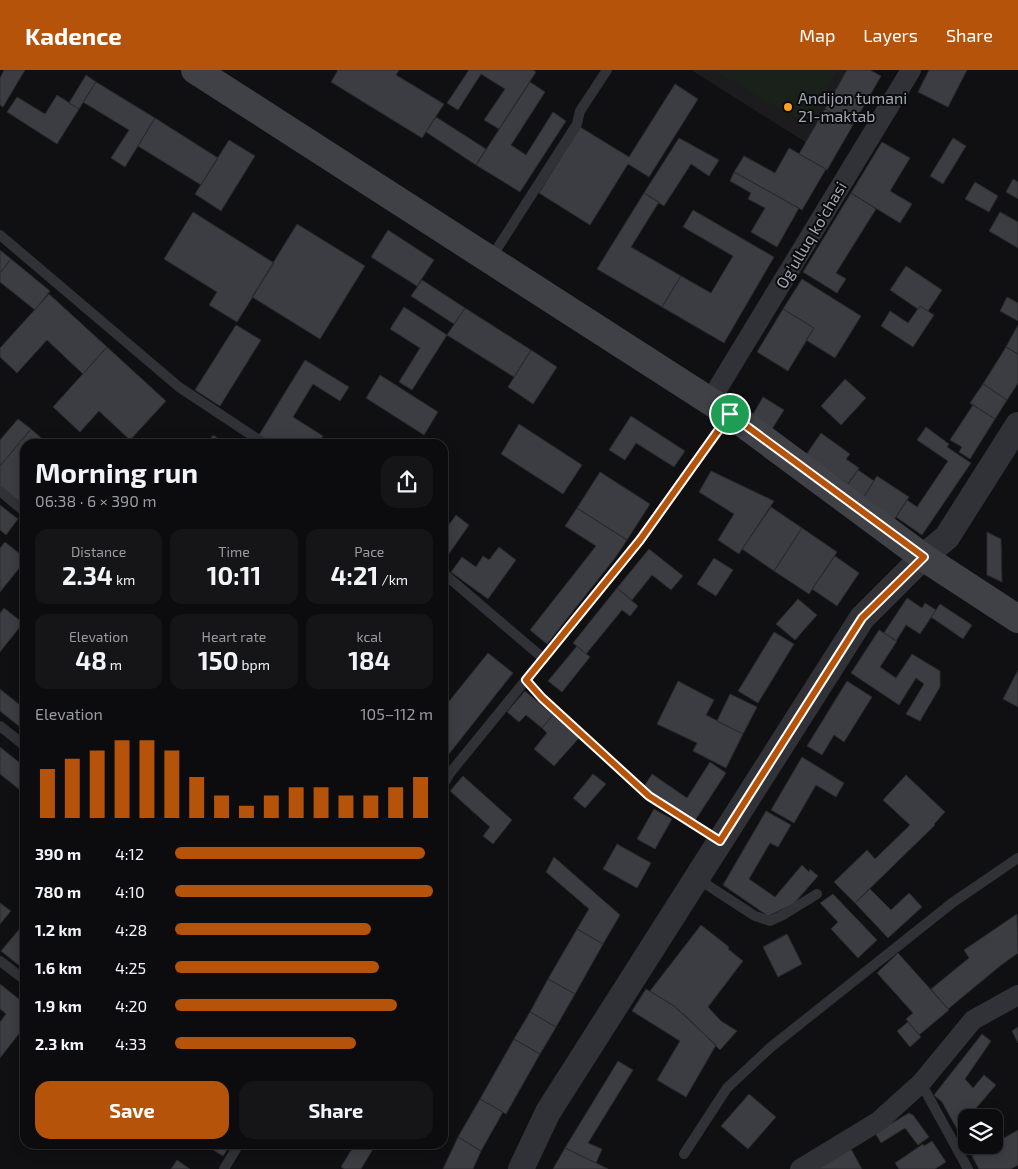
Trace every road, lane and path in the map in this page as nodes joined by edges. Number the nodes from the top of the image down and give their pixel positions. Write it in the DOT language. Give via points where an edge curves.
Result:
graph roads {
  1 [pos="195,70"];
  2 [pos="607,70"];
  3 [pos="907,72"];
  4 [pos="0,235"];
  5 [pos="490,260"];
  6 [pos="720,407"];
  7 [pos="1018,425"];
  8 [pos="258,439"];
  9 [pos="0,491"];
  10 [pos="20,508"];
  11 [pos="924,557"];
  12 [pos="448,577"];
  13 [pos="1018,619"];
  14 [pos="544,659"];
  15 [pos="526,680"];
  16 [pos="0,726"];
  17 [pos="20,742"];
  18 [pos="448,776"];
  19 [pos="720,841"];
  20 [pos="1018,858"];
  21 [pos="697,878"];
  22 [pos="817,894"];
  23 [pos="0,960"];
  24 [pos="20,976"];
  25 [pos="1018,995"];
  26 [pos="921,1084"];
  27 [pos="236,1149"];
  28 [pos="684,1154"];
  29 [pos="224,1169"];
  30 [pos="521,1169"];
  31 [pos="800,1169"];
  32 [pos="968,1169"];
  1 -- 5 [label="main road" via="220,81"];
  2 -- 5 [label="lane" via="580,111 577,124"];
  3 -- 6 [label="street, Og'ulluq ko'chasi"];
  4 -- 8 [label="lane" via="180,387"];
  5 -- 6 [label="main road"];
  6 -- 11 [label="main road"];
  6 -- 14 [label="lane" via="640,540"];
  7 -- 11 [label="street" via="947,537"];
  9 -- 10 [label="lane"];
  11 -- 13 [label="main road"];
  11 -- 19 [label="street" via="862,618"];
  12 -- 14 [label="lane"];
  14 -- 15 [label="lane"];
  15 -- 18 [label="lane"];
  15 -- 19 [label="path" via="649,796"];
  16 -- 17 [label="lane"];
  19 -- 21 [label="street"];
  20 -- 28 [label="lane" via="952,903 771,1047 726,1088"];
  21 -- 22 [label="lane" via="755,916 770,921"];
  21 -- 30 [label="street" via="548,1112"];
  23 -- 24 [label="lane"];
  25 -- 26 [label="street" via="972,1020"];
  26 -- 31 [label="street" via="880,1121"];
  26 -- 32 [label="lane"];
  27 -- 29 [label="lane"];
}
